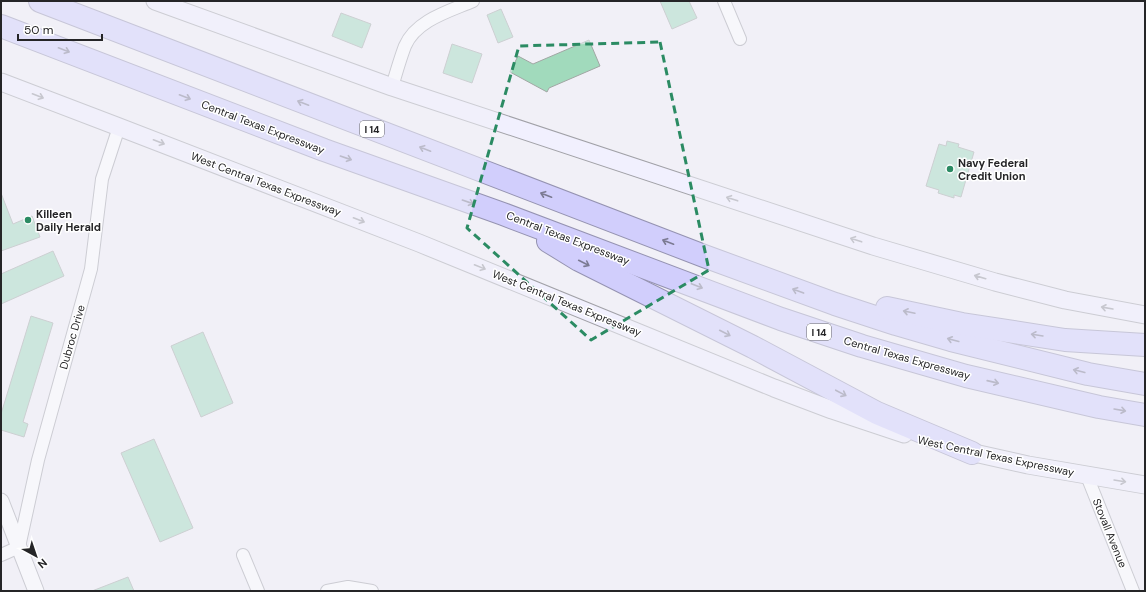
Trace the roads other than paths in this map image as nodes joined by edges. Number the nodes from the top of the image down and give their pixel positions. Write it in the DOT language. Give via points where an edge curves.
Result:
graph roads {
  1 [pos="40,1"];
  2 [pos="154,1"];
  3 [pos="473,1"];
  4 [pos="724,1"];
  5 [pos="1,26"];
  6 [pos="740,39"];
  7 [pos="1,82"];
  8 [pos="392,87"];
  9 [pos="119,127"];
  10 [pos="503,214"];
  11 [pos="835,304"];
  12 [pos="1145,315"];
  13 [pos="1145,346"];
  14 [pos="1145,384"];
  15 [pos="1145,414"];
  16 [pos="972,452"];
  17 [pos="1087,476"];
  18 [pos="1145,485"];
  19 [pos="1,501"];
  20 [pos="19,547"];
  21 [pos="1,554"];
  22 [pos="243,555"];
  23 [pos="36,591"];
  24 [pos="258,591"];
  25 [pos="327,591"];
  26 [pos="372,591"];
  27 [pos="1133,591"];
  11 -- 1 [label="highway, I 14, one-way"];
  2 -- 8 [label="main road"];
  3 -- 8 [label="street" via="433,18 413,33 406,45"];
  4 -- 6 [label="street"];
  5 -- 10 [label="highway, Central Texas Expressway / I 14, one-way" via="324,150"];
  7 -- 9 [label="main road, West Central Texas Expressway, one-way"];
  12 -- 8 [label="main road, one-way" via="1065,300 880,248"];
  9 -- 16 [label="main road, West Central Texas Expressway, one-way" via="475,266 774,388 912,437"];
  9 -- 20 [label="street, Dubroc Drive" via="102,179 91,268 38,460"];
  10 -- 15 [label="highway, Central Texas Expressway / I 14, one-way" via="781,319 862,346 966,376 1099,407"];
  10 -- 16 [label="highway, one-way" via="578,260 753,347 877,413"];
  13 -- 11 [label="highway, one-way" via="1065,340 962,324 877,306"];
  14 -- 11 [label="highway, I 14, one-way" via="1088,374 951,340"];
  16 -- 17 [label="main road, West Central Texas Expressway"];
  17 -- 18 [label="main road, West Central Texas Expressway, one-way"];
  17 -- 27 [label="street, Stovall Avenue"];
  19 -- 20 [label="street"];
  20 -- 21 [label="street"];
  20 -- 23 [label="street"];
  22 -- 24 [label="street"];
  25 -- 26 [label="street" via="348,586"];
}
